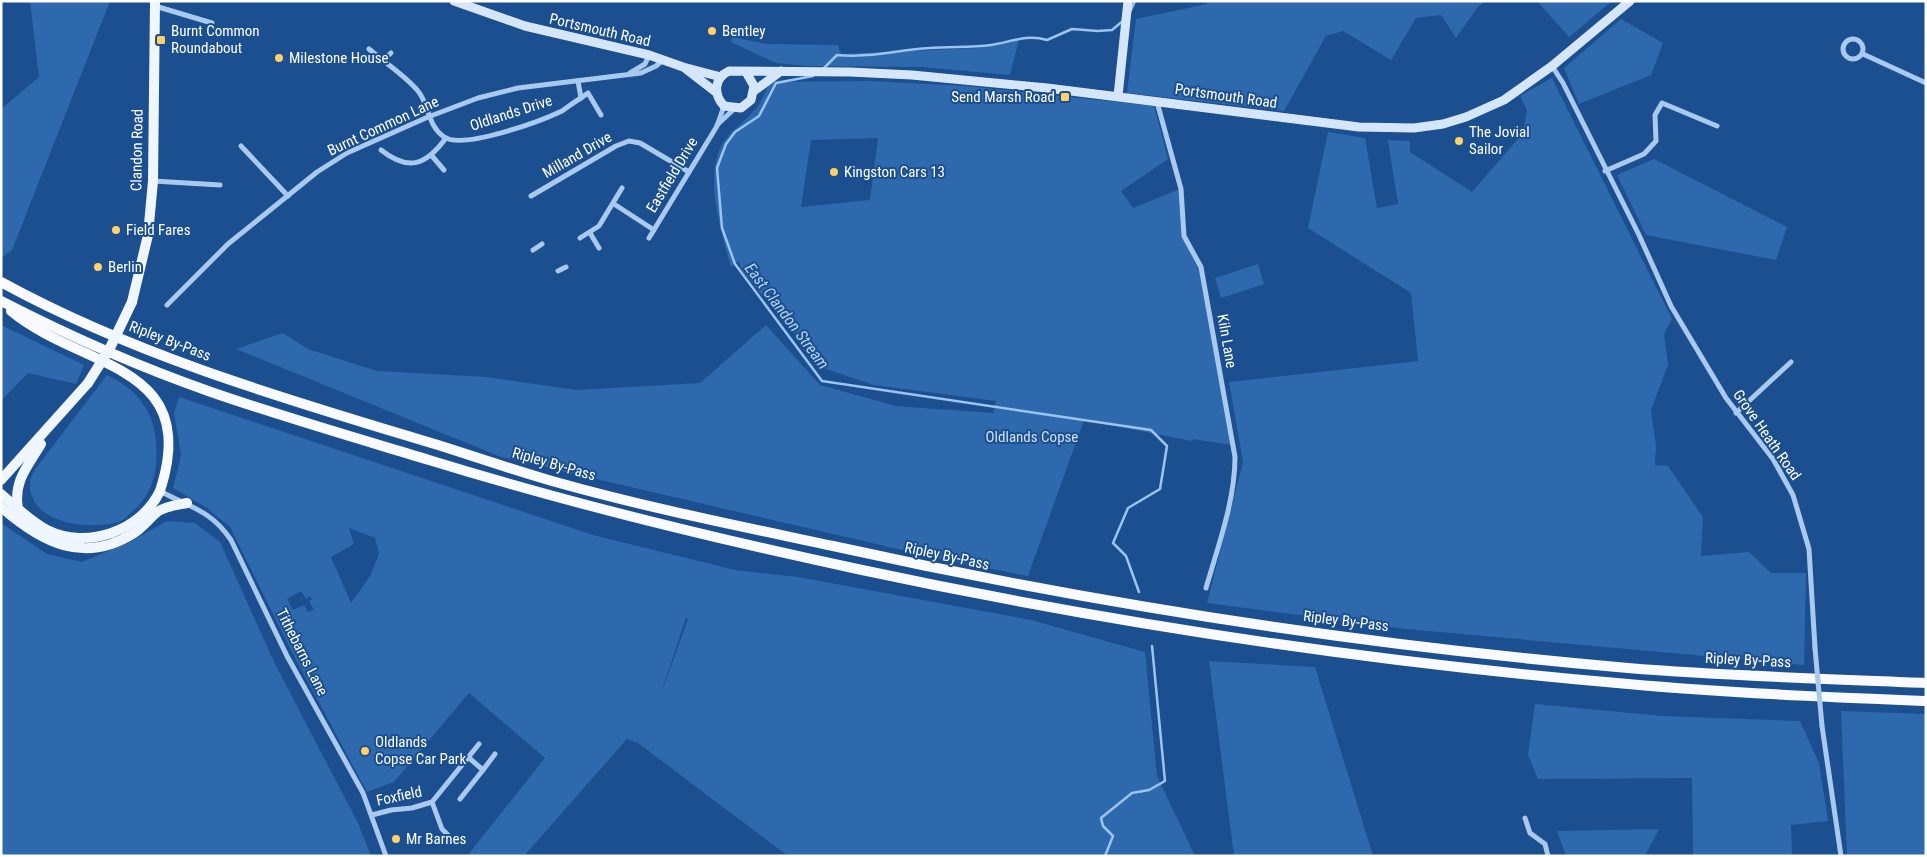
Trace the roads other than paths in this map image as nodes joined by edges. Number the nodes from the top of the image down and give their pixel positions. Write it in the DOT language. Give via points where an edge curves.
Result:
graph roads {
  1 [pos="454,1"];
  2 [pos="1128,1"];
  3 [pos="1630,1"];
  4 [pos="155,3"];
  5 [pos="212,23"];
  6 [pos="369,49"];
  7 [pos="391,53"];
  8 [pos="1863,54"];
  9 [pos="649,55"];
  10 [pos="664,59"];
  11 [pos="382,61"];
  12 [pos="1552,66"];
  13 [pos="683,68"];
  14 [pos="781,71"];
  15 [pos="746,72"];
  16 [pos="627,74"];
  17 [pos="721,77"];
  18 [pos="578,80"];
  19 [pos="1926,83"];
  20 [pos="754,91"];
  21 [pos="717,93"];
  22 [pos="1118,96"];
  23 [pos="580,98"];
  24 [pos="1157,101"];
  25 [pos="724,106"];
  26 [pos="734,109"];
  27 [pos="601,115"];
  28 [pos="428,117"];
  29 [pos="717,126"];
  30 [pos="1717,126"];
  31 [pos="446,138"];
  32 [pos="241,146"];
  33 [pos="381,150"];
  34 [pos="432,156"];
  35 [pos="444,170"];
  36 [pos="1606,171"];
  37 [pos="689,172"];
  38 [pos="153,181"];
  39 [pos="220,185"];
  40 [pos="622,188"];
  41 [pos="288,196"];
  42 [pos="531,196"];
  43 [pos="614,204"];
  44 [pos="654,230"];
  45 [pos="590,233"];
  46 [pos="580,238"];
  47 [pos="649,238"];
  48 [pos="542,244"];
  49 [pos="599,248"];
  50 [pos="533,250"];
  51 [pos="566,267"];
  52 [pos="558,271"];
  53 [pos="1,282"];
  54 [pos="1,302"];
  55 [pos="167,305"];
  56 [pos="1791,362"];
  57 [pos="1736,413"];
  58 [pos="50,428"];
  59 [pos="1,480"];
  60 [pos="160,491"];
  61 [pos="1,494"];
  62 [pos="187,503"];
  63 [pos="1,507"];
  64 [pos="18,509"];
  65 [pos="1206,588"];
  66 [pos="1926,683"];
  67 [pos="1926,701"];
  68 [pos="479,744"];
  69 [pos="495,754"];
  70 [pos="468,757"];
  71 [pos="483,770"];
  72 [pos="460,799"];
  73 [pos="432,802"];
  74 [pos="372,815"];
  75 [pos="1525,818"];
  76 [pos="448,835"];
  77 [pos="386,856"];
  78 [pos="1548,856"];
  79 [pos="1841,856"];
  1 -- 9 [label="main road, Portsmouth Road" via="525,26"];
  2 -- 22 [label="main road"];
  3 -- 12 [label="main road, Portsmouth Road"];
  4 -- 5 [label="street"];
  4 -- 38 [label="main road, Clandon Road"];
  6 -- 11 [label="street"];
  7 -- 11 [label="street"];
  8 -- 8 [label="street" via="1856,59 1849,58 1844,54 1844,45 1850,40 1857,40 1862,45"];
  8 -- 19 [label="street"];
  9 -- 10 [label="main road, Portsmouth Road"];
  9 -- 16 [label="street, Burnt Common Lane" via="645,64"];
  10 -- 13 [label="main road, Portsmouth Road"];
  10 -- 16 [label="street, Burnt Common Lane" via="648,71"];
  11 -- 28 [label="street" via="417,90 426,103"];
  12 -- 24 [label="main road, Portsmouth Road" via="1492,107 1456,120 1414,128 1359,128"];
  12 -- 36 [label="street, Grove Heath Road"];
  13 -- 17 [label="main road, Portsmouth Road"];
  13 -- 21 [label="main road, Portsmouth Road"];
  14 -- 15 [label="main road, Portsmouth Road"];
  14 -- 20 [label="main road"];
  14 -- 22 [label="main road, Portsmouth Road" via="912,75"];
  15 -- 17 [label="main road, Portsmouth Road" via="734,70"];
  15 -- 20 [label="main road"];
  16 -- 18 [label="street, Burnt Common Lane"];
  17 -- 21 [label="main road"];
  18 -- 23 [label="street"];
  18 -- 28 [label="street, Burnt Common Lane" via="499,93"];
  20 -- 26 [label="main road" via="747,105"];
  21 -- 25 [label="main road, Portsmouth Road"];
  22 -- 24 [label="main road, Portsmouth Road"];
  23 -- 27 [label="street" via="588,93"];
  23 -- 31 [label="street, Oldlands Drive" via="563,110 501,132 464,141"];
  24 -- 65 [label="street, Kiln Lane" via="1181,189 1184,236 1201,267 1235,457 1227,514"];
  25 -- 26 [label="main road"];
  25 -- 29 [label="street, Eastfield Drive"];
  26 -- 29 [label="street, Eastfield Drive"];
  28 -- 31 [label="street"];
  28 -- 41 [label="street, Burnt Common Lane" via="347,153"];
  29 -- 37 [label="street, Eastfield Drive"];
  30 -- 36 [label="street" via="1662,102 1655,114 1656,141 1644,154"];
  31 -- 34 [label="street"];
  32 -- 41 [label="street"];
  33 -- 34 [label="street" via="398,162 410,164"];
  34 -- 35 [label="street"];
  36 -- 57 [label="street, Grove Heath Road" via="1671,306"];
  37 -- 42 [label="street, Milland Drive" via="640,143 629,141"];
  37 -- 44 [label="street, Eastfield Drive"];
  38 -- 39 [label="street"];
  38 -- 58 [label="main road, Clandon Road, bridge" via="148,235 133,300 88,383"];
  40 -- 43 [label="street"];
  41 -- 55 [label="street, Burnt Common Lane" via="228,244"];
  43 -- 44 [label="street"];
  43 -- 45 [label="street"];
  44 -- 47 [label="street, Eastfield Drive"];
  45 -- 46 [label="street"];
  45 -- 49 [label="street"];
  48 -- 50 [label="street"];
  51 -- 52 [label="street"];
  53 -- 66 [label="highway, Ripley By-Pass" via="68,316 174,360 299,403 553,481 975,578 1233,621 1486,653 1629,668"];
  54 -- 60 [label="highway" via="41,332 126,372 152,396 163,414 170,446"];
  54 -- 67 [label="highway, Ripley By-Pass" via="117,356 209,391 504,483 638,520 975,594 1234,638 1474,669 1629,684"];
  56 -- 57 [label="street"];
  57 -- 79 [label="street, Grove Heath Road, bridge" via="1781,472 1799,510 1809,549 1822,726"];
  58 -- 59 [label="main road, Clandon Road"];
  58 -- 64 [label="main road" via="19,480 16,494"];
  60 -- 62 [label="street, Tithebarns Lane"];
  60 -- 64 [label="main road" via="155,502 136,520 98,537 63,536 48,530"];
  61 -- 64 [label="main road"];
  62 -- 63 [label="main road" via="164,509 133,533 96,548 67,546 40,537"];
  62 -- 74 [label="street, Tithebarns Lane" via="207,513 231,540 287,656 363,792"];
  68 -- 70 [label="street, Foxfield"];
  69 -- 71 [label="street"];
  70 -- 71 [label="street"];
  70 -- 73 [label="street, Foxfield"];
  71 -- 72 [label="street"];
  73 -- 74 [label="street, Foxfield"];
  73 -- 76 [label="street, Foxfield" via="442,829"];
  74 -- 77 [label="street, Tithebarns Lane"];
  75 -- 78 [label="street" via="1530,833 1545,844"];
}
